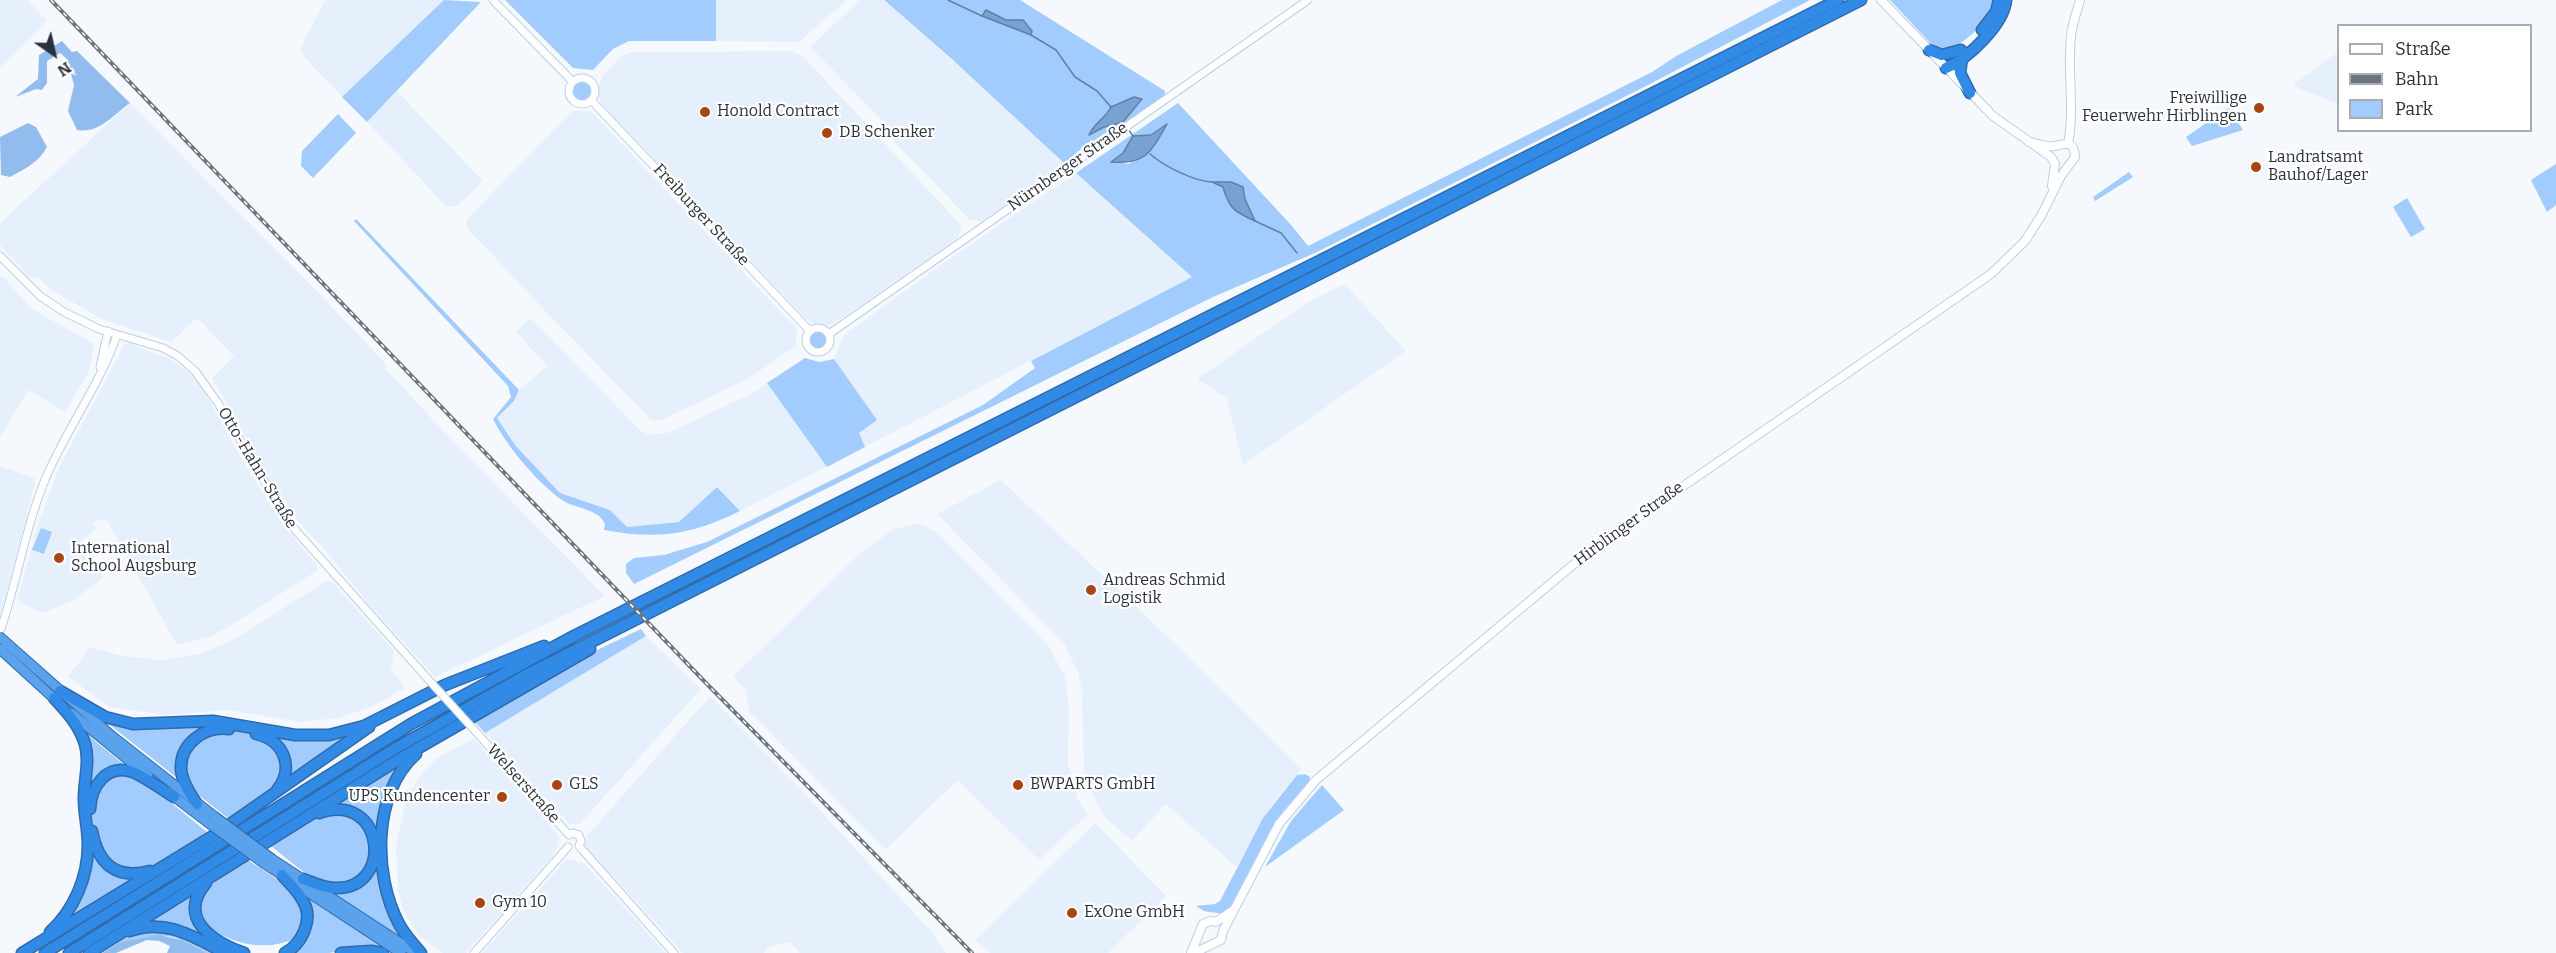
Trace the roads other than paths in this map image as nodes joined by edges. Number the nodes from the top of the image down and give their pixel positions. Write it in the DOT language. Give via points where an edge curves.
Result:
graph roads {
  1 [pos="493,0"];
  2 [pos="1308,0"];
  3 [pos="1838,0"];
  4 [pos="1861,0"];
  5 [pos="1881,0"];
  6 [pos="1999,0"];
  7 [pos="2006,0"];
  8 [pos="2080,0"];
  9 [pos="1929,50"];
  10 [pos="1961,54"];
  11 [pos="1946,68"];
  12 [pos="573,82"];
  13 [pos="1970,93"];
  14 [pos="591,100"];
  15 [pos="2029,142"];
  16 [pos="2068,144"];
  17 [pos="2054,146"];
  18 [pos="2053,160"];
  19 [pos="2067,167"];
  20 [pos="2051,195"];
  21 [pos="0,255"];
  22 [pos="108,331"];
  23 [pos="810,331"];
  24 [pos="830,334"];
  25 [pos="117,335"];
  26 [pos="97,382"];
  27 [pos="622,626"];
  28 [pos="1,629"];
  29 [pos="574,636"];
  30 [pos="0,638"];
  31 [pos="4,649"];
  32 [pos="57,695"];
  33 [pos="381,718"];
  34 [pos="477,734"];
  35 [pos="429,742"];
  36 [pos="174,797"];
  37 [pos="264,802"];
  38 [pos="197,804"];
  39 [pos="210,819"];
  40 [pos="303,820"];
  41 [pos="569,835"];
  42 [pos="579,846"];
  43 [pos="568,847"];
  44 [pos="268,861"];
  45 [pos="162,868"];
  46 [pos="216,874"];
  47 [pos="282,875"];
  48 [pos="303,879"];
  49 [pos="1244,894"];
  50 [pos="1216,921"];
  51 [pos="1223,931"];
  52 [pos="1199,935"];
  53 [pos="52,938"];
  54 [pos="113,938"];
  55 [pos="1208,945"];
  56 [pos="22,953"];
  57 [pos="45,953"];
  58 [pos="69,953"];
  59 [pos="89,953"];
  60 [pos="225,953"];
  61 [pos="243,953"];
  62 [pos="285,953"];
  63 [pos="341,953"];
  64 [pos="383,953"];
  65 [pos="401,953"];
  66 [pos="416,953"];
  67 [pos="421,953"];
  68 [pos="474,953"];
  69 [pos="674,953"];
  70 [pos="1192,953"];
  1 -- 12 [label="street"];
  2 -- 24 [label="street, Nürnberger Straße"];
  3 -- 29 [label="highway"];
  4 -- 27 [label="highway"];
  5 -- 9 [label="main road"];
  6 -- 10 [label="highway" via="1990,21"];
  7 -- 10 [label="highway" via="1997,24"];
  8 -- 16 [label="main road" via="2071,35 2073,106"];
  9 -- 10 [label="highway" via="1942,55"];
  9 -- 11 [label="main road"];
  10 -- 11 [label="highway"];
  10 -- 13 [label="highway" via="1960,73"];
  11 -- 13 [label="main road"];
  12 -- 14 [label="street" via="569,90 573,100"];
  12 -- 14 [label="street" via="583,78 591,81"];
  13 -- 15 [label="main road" via="1999,121"];
  14 -- 23 [label="street, Freiburger Straße"];
  15 -- 17 [label="main road"];
  15 -- 18 [label="main road"];
  16 -- 17 [label="main road"];
  16 -- 19 [label="main road" via="2075,157"];
  17 -- 18 [label="main road"];
  18 -- 19 [label="main road"];
  18 -- 20 [label="main road"];
  19 -- 20 [label="main road, Hirblinger Straße"];
  20 -- 49 [label="main road, Hirblinger Straße" via="2025,241 1991,274 1592,549 1369,734 1293,805 1268,843"];
  21 -- 22 [label="street, Otto-Hahn-Straße" via="40,296 70,315"];
  22 -- 25 [label="street, Otto-Hahn-Straße"];
  22 -- 26 [label="street"];
  23 -- 24 [label="street" via="819,327"];
  23 -- 24 [label="street" via="806,343 819,352 829,346"];
  25 -- 26 [label="street"];
  25 -- 34 [label="street, Otto-Hahn-Straße, bridge" via="163,348 195,371 290,524"];
  26 -- 28 [label="street" via="46,477"];
  27 -- 35 [label="highway" via="596,646"];
  27 -- 58 [label="highway" via="396,748"];
  29 -- 33 [label="highway" via="466,676"];
  29 -- 53 [label="highway" via="411,724"];
  30 -- 31 [label="highway"];
  31 -- 32 [label="highway"];
  32 -- 33 [label="highway" via="105,717 140,725 213,720 314,736 344,732"];
  32 -- 36 [label="highway"];
  32 -- 38 [label="highway"];
  32 -- 53 [label="highway" via="75,722 87,752 84,810 88,843 80,888"];
  33 -- 37 [label="highway"];
  34 -- 41 [label="street, Welserstraße"];
  35 -- 40 [label="highway"];
  35 -- 67 [label="highway" via="410,759 392,788 382,838 383,867 392,908 405,935"];
  36 -- 39 [label="highway"];
  36 -- 45 [label="highway" via="130,771 117,771 99,780 91,796 93,835 98,851 109,865 127,874"];
  37 -- 38 [label="highway" via="285,776 283,751 261,735 216,728 193,740 183,754 182,776"];
  37 -- 45 [label="highway"];
  38 -- 39 [label="highway"];
  39 -- 44 [label="highway, bridge"];
  40 -- 46 [label="highway"];
  40 -- 48 [label="highway" via="333,809 351,812 367,823 376,848 368,872 351,885 330,888"];
  41 -- 42 [label="street" via="579,835"];
  41 -- 43 [label="street"];
  42 -- 43 [label="street"];
  42 -- 69 [label="street"];
  43 -- 68 [label="street"];
  44 -- 47 [label="highway"];
  44 -- 48 [label="highway"];
  45 -- 53 [label="highway"];
  46 -- 54 [label="highway"];
  46 -- 61 [label="highway" via="202,887 195,902 198,923 212,938"];
  47 -- 62 [label="highway" via="305,903 307,916 300,940"];
  47 -- 65 [label="highway"];
  48 -- 66 [label="highway"];
  49 -- 50 [label="main road, Hirblinger Straße" via="1228,914"];
  49 -- 51 [label="main road, Hirblinger Straße"];
  50 -- 51 [label="main road"];
  50 -- 52 [label="main road, Hirblinger Straße" via="1203,924"];
  51 -- 55 [label="main road, Hirblinger Straße" via="1219,942"];
  52 -- 55 [label="main road"];
  52 -- 70 [label="main road, Hirblinger Straße"];
  53 -- 56 [label="highway"];
  53 -- 57 [label="highway"];
  54 -- 59 [label="highway"];
  54 -- 60 [label="highway" via="139,928 166,927"];
  55 -- 70 [label="main road, Hirblinger Straße"];
  63 -- 64 [label="highway"];
}
